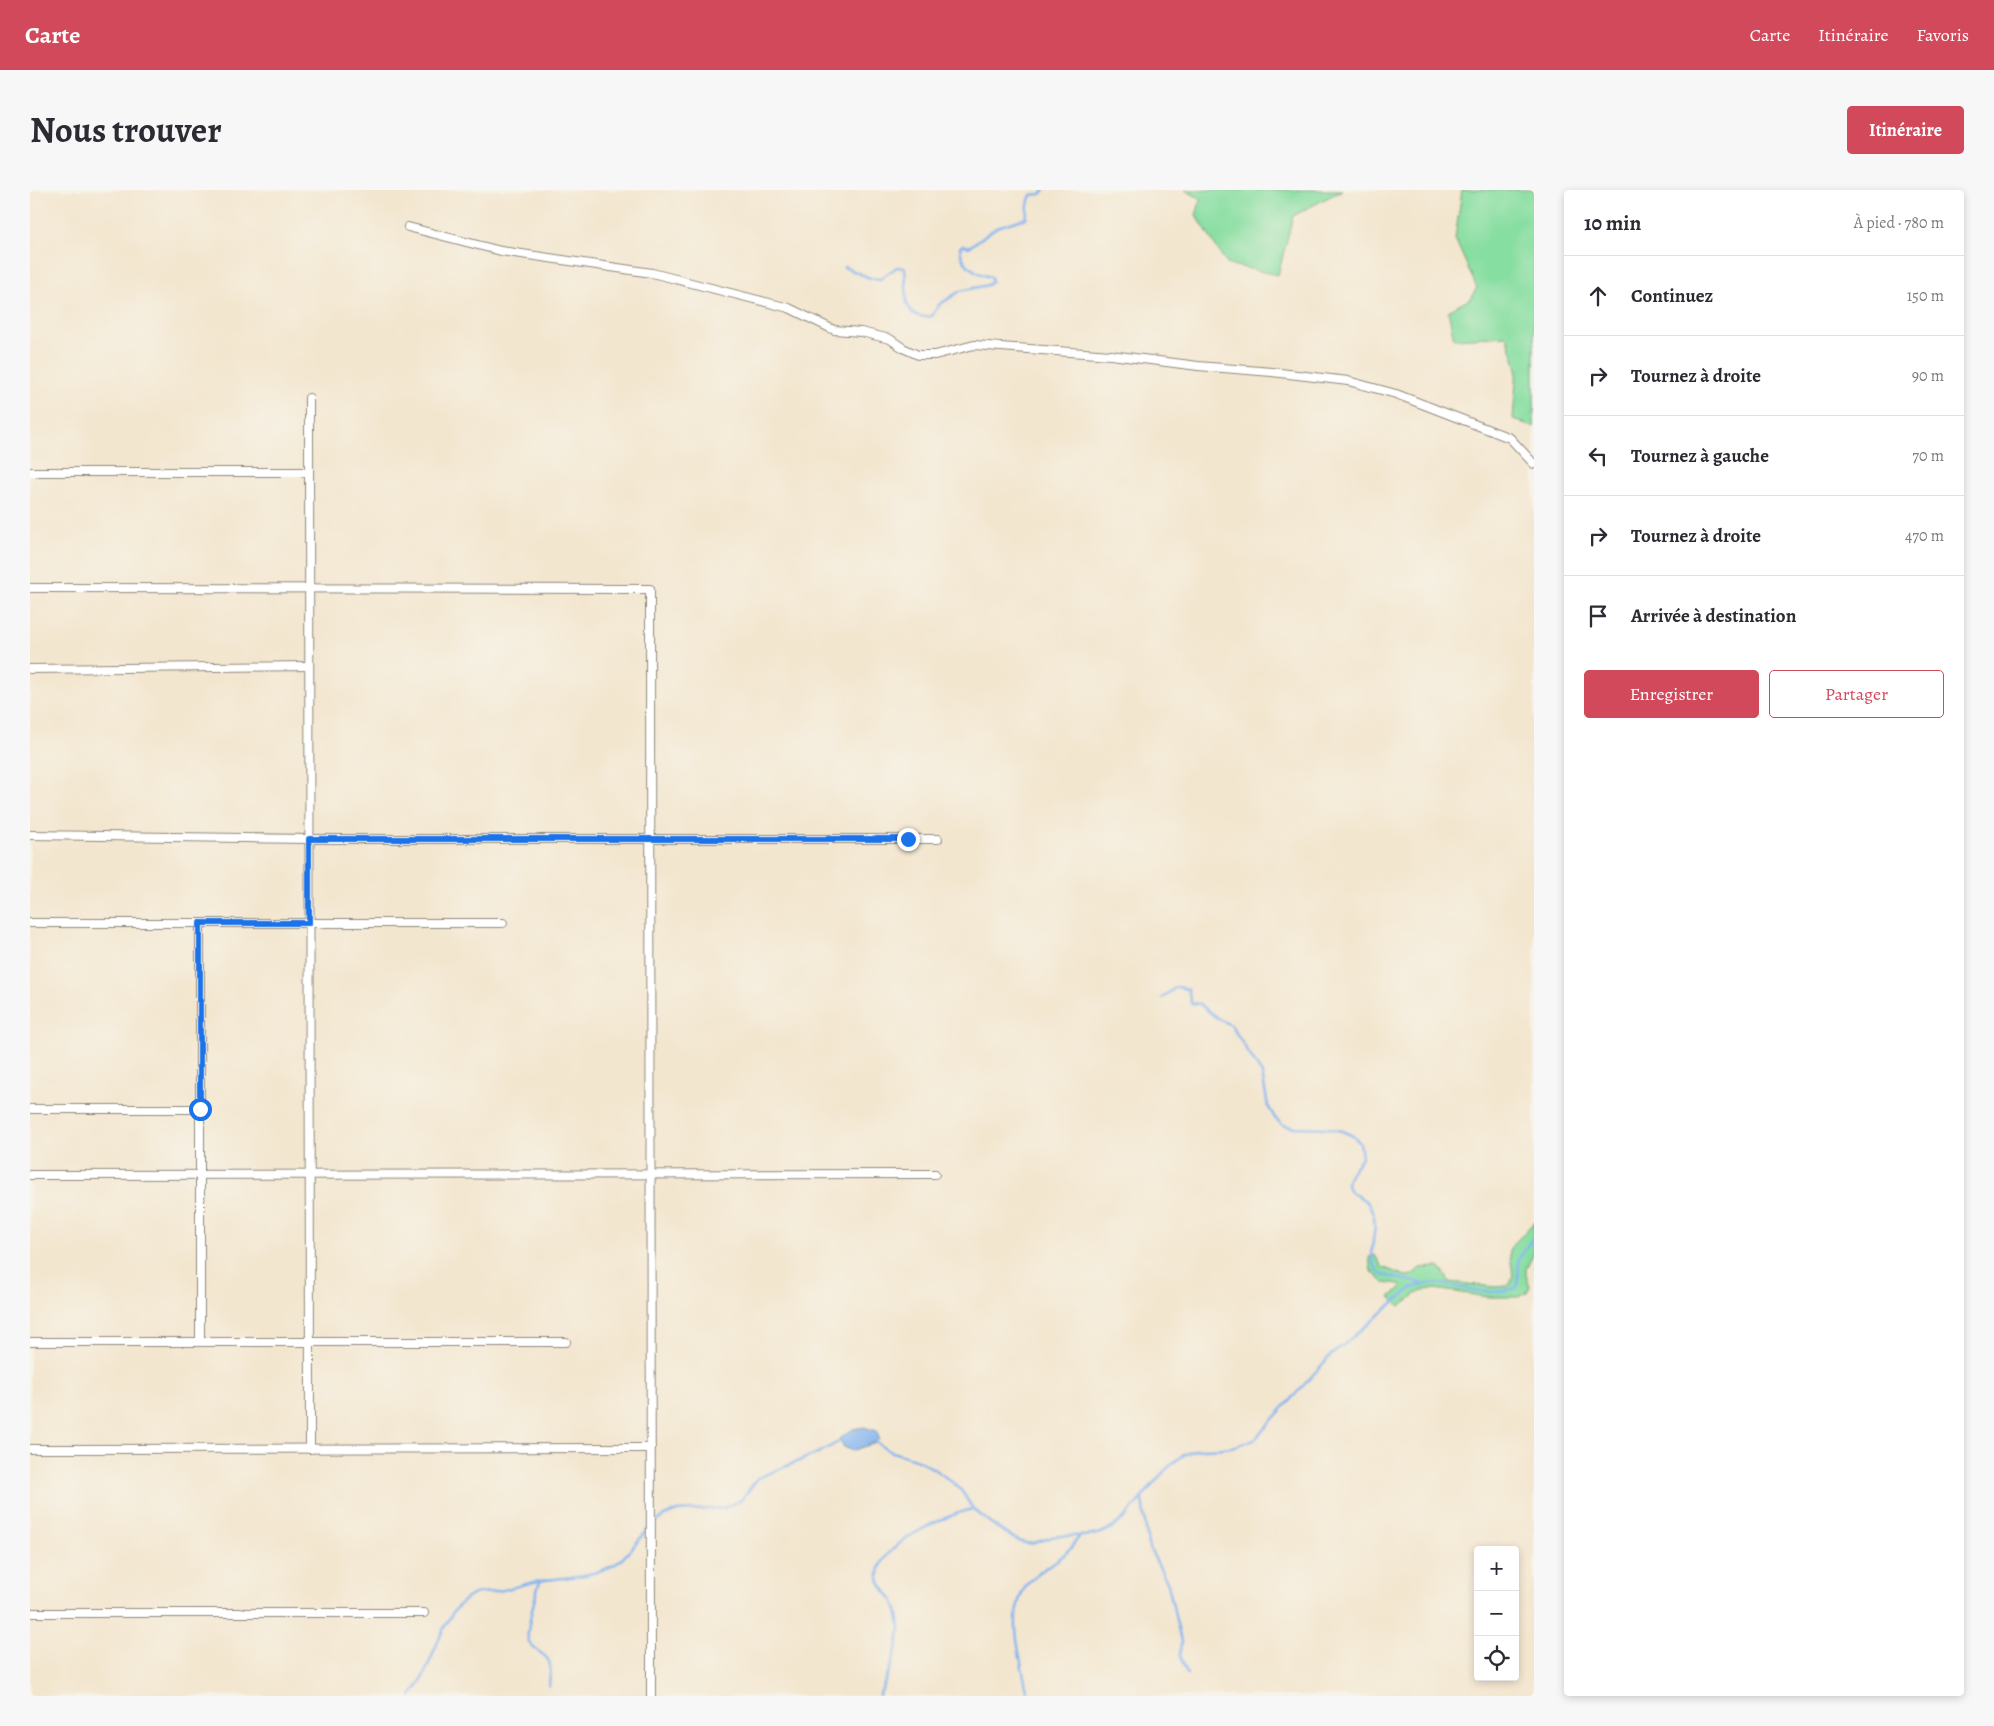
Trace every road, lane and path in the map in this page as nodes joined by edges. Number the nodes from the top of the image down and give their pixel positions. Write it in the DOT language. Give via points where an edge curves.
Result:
graph roads {
  1 [pos="408,227"];
  2 [pos="309,398"];
  3 [pos="1534,464"];
  4 [pos="30,472"];
  5 [pos="309,472"];
  6 [pos="30,588"];
  7 [pos="309,589"];
  8 [pos="309,666"];
  9 [pos="30,669"];
  10 [pos="30,835"];
  11 [pos="309,839"];
  12 [pos="651,839"];
  13 [pos="938,839"];
  14 [pos="30,923"];
  15 [pos="200,923"];
  16 [pos="309,923"];
  17 [pos="503,923"];
  18 [pos="30,1109"];
  19 [pos="200,1109"];
  20 [pos="651,1174"];
  21 [pos="935,1174"];
  22 [pos="30,1175"];
  23 [pos="200,1175"];
  24 [pos="309,1175"];
  25 [pos="30,1342"];
  26 [pos="200,1342"];
  27 [pos="310,1342"];
  28 [pos="566,1342"];
  29 [pos="651,1448"];
  30 [pos="30,1449"];
  31 [pos="310,1449"];
  32 [pos="30,1613"];
  33 [pos="424,1613"];
  34 [pos="651,1696"];
  1 -- 3 [label="street" via="500,251 652,273 788,308 834,330 890,339 918,355 935,355 974,345 1111,355 1348,381 1396,394 1510,438"];
  2 -- 5 [label="street"];
  4 -- 5 [label="street"];
  5 -- 7 [label="street"];
  6 -- 7 [label="street"];
  7 -- 8 [label="street"];
  7 -- 12 [label="street" via="650,589"];
  8 -- 9 [label="street"];
  8 -- 11 [label="street"];
  10 -- 11 [label="street"];
  11 -- 12 [label="street"];
  11 -- 16 [label="street"];
  12 -- 13 [label="street"];
  12 -- 20 [label="street"];
  14 -- 15 [label="street"];
  15 -- 16 [label="street"];
  15 -- 19 [label="street"];
  16 -- 17 [label="street"];
  16 -- 24 [label="street"];
  18 -- 19 [label="street"];
  19 -- 23 [label="street"];
  20 -- 21 [label="street"];
  20 -- 24 [label="street"];
  20 -- 29 [label="street"];
  22 -- 23 [label="street"];
  23 -- 24 [label="street"];
  23 -- 26 [label="street"];
  24 -- 27 [label="street"];
  25 -- 26 [label="street"];
  26 -- 27 [label="street"];
  27 -- 28 [label="street"];
  27 -- 31 [label="street"];
  29 -- 31 [label="street"];
  29 -- 34 [label="street"];
  30 -- 31 [label="street"];
  32 -- 33 [label="street"];
}
